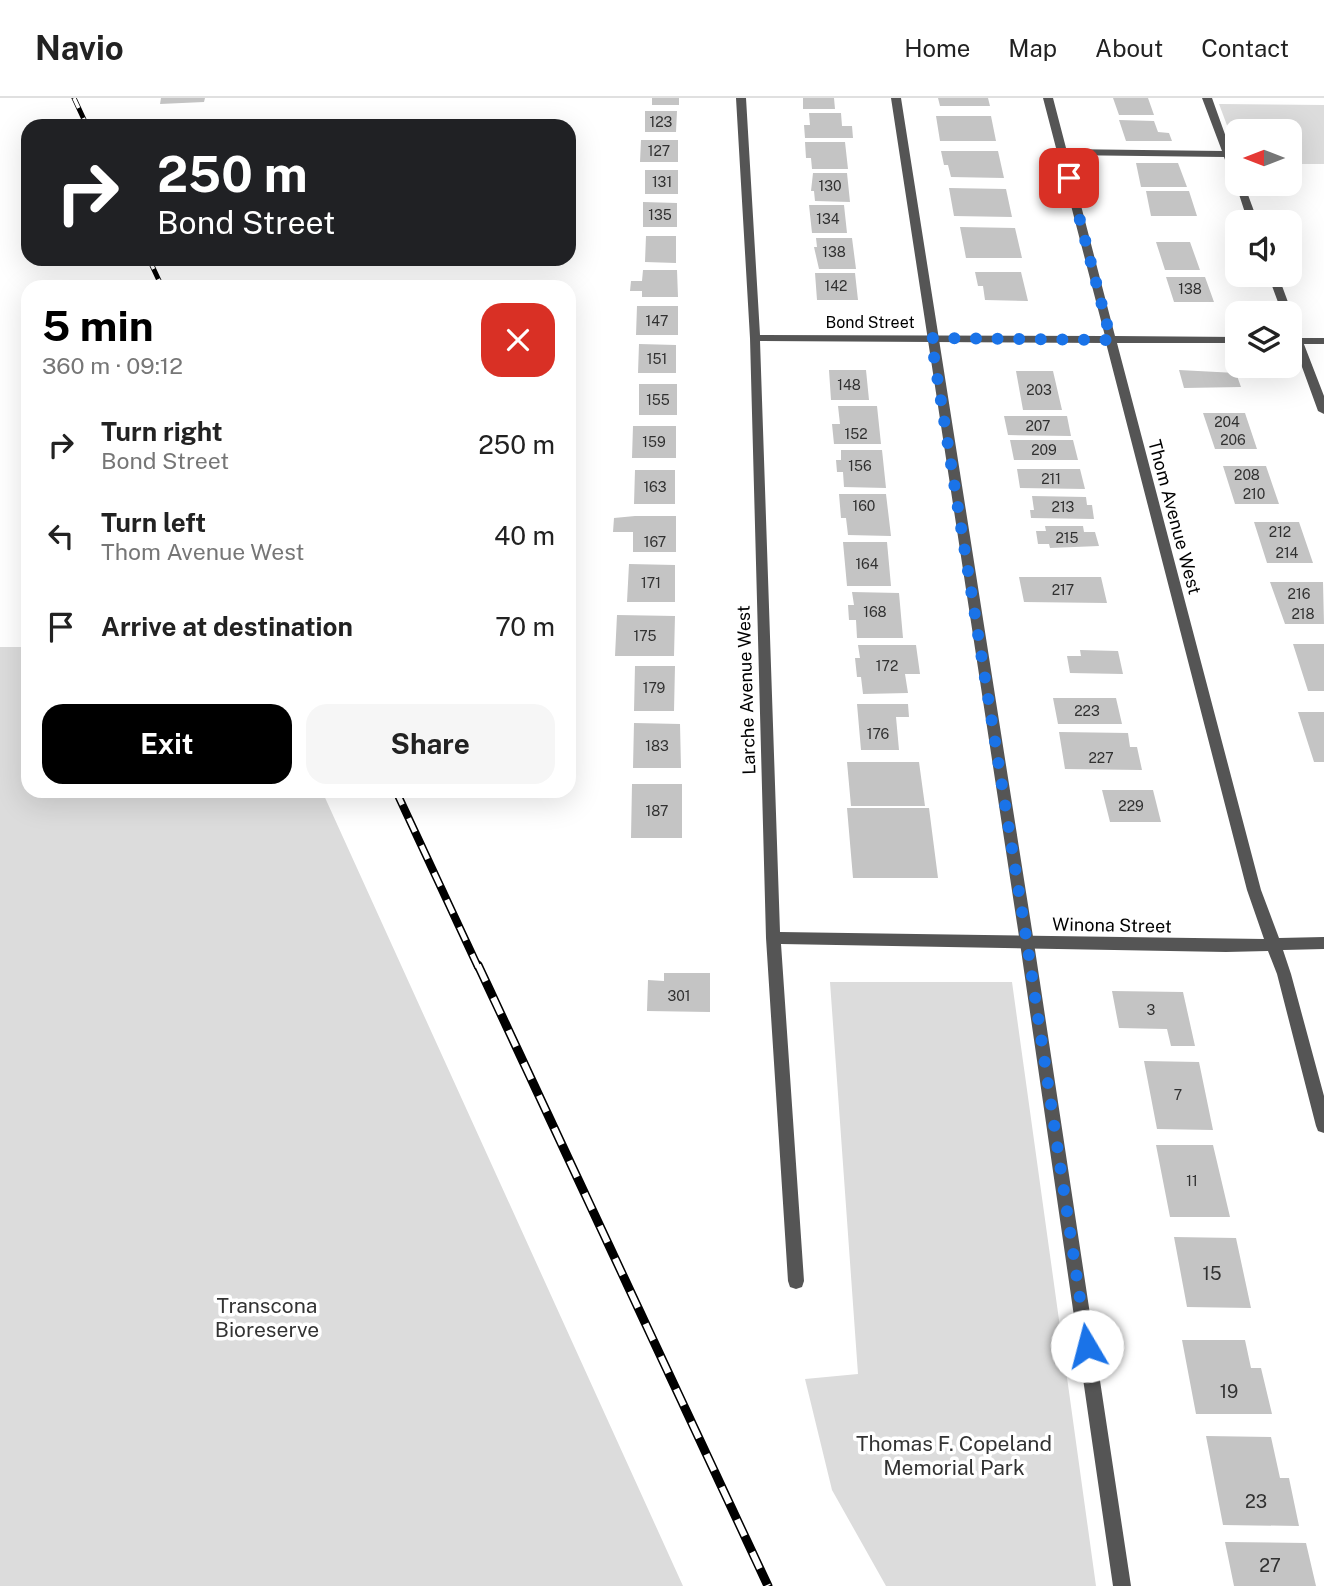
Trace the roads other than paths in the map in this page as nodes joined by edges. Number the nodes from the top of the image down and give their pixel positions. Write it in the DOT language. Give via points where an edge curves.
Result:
graph roads {
  1 [pos="741,98"];
  2 [pos="895,98"];
  3 [pos="1048,98"];
  4 [pos="1207,98"];
  5 [pos="1225,148"];
  6 [pos="1062,152"];
  7 [pos="1225,153"];
  8 [pos="755,338"];
  9 [pos="931,338"];
  10 [pos="1111,340"];
  11 [pos="1225,340"];
  12 [pos="1302,341"];
  13 [pos="1324,341"];
  14 [pos="1302,361"];
  15 [pos="1324,411"];
  16 [pos="773,938"];
  17 [pos="1027,943"];
  18 [pos="1324,943"];
  19 [pos="1274,944"];
  20 [pos="1324,1126"];
  21 [pos="796,1281"];
  22 [pos="1122,1586"];
  1 -- 8 [label="street, Larche Avenue West"];
  2 -- 9 [label="street"];
  3 -- 6 [label="street, Thom Avenue West"];
  4 -- 5 [label="street"];
  6 -- 7 [label="street"];
  6 -- 10 [label="street, Thom Avenue West"];
  8 -- 9 [label="street, Bond Street"];
  8 -- 16 [label="street, Larche Avenue West"];
  9 -- 10 [label="street, Bond Street"];
  9 -- 17 [label="street"];
  10 -- 11 [label="street, Bond Street"];
  10 -- 19 [label="street, Thom Avenue West" via="1254,890"];
  12 -- 13 [label="street"];
  14 -- 15 [label="street"];
  16 -- 17 [label="street, Winona Street"];
  16 -- 21 [label="street, Larche Avenue West"];
  17 -- 19 [label="street, Winona Street"];
  17 -- 22 [label="street"];
  18 -- 19 [label="street, Winona Street"];
  19 -- 20 [label="street, Thom Avenue West"];
}
